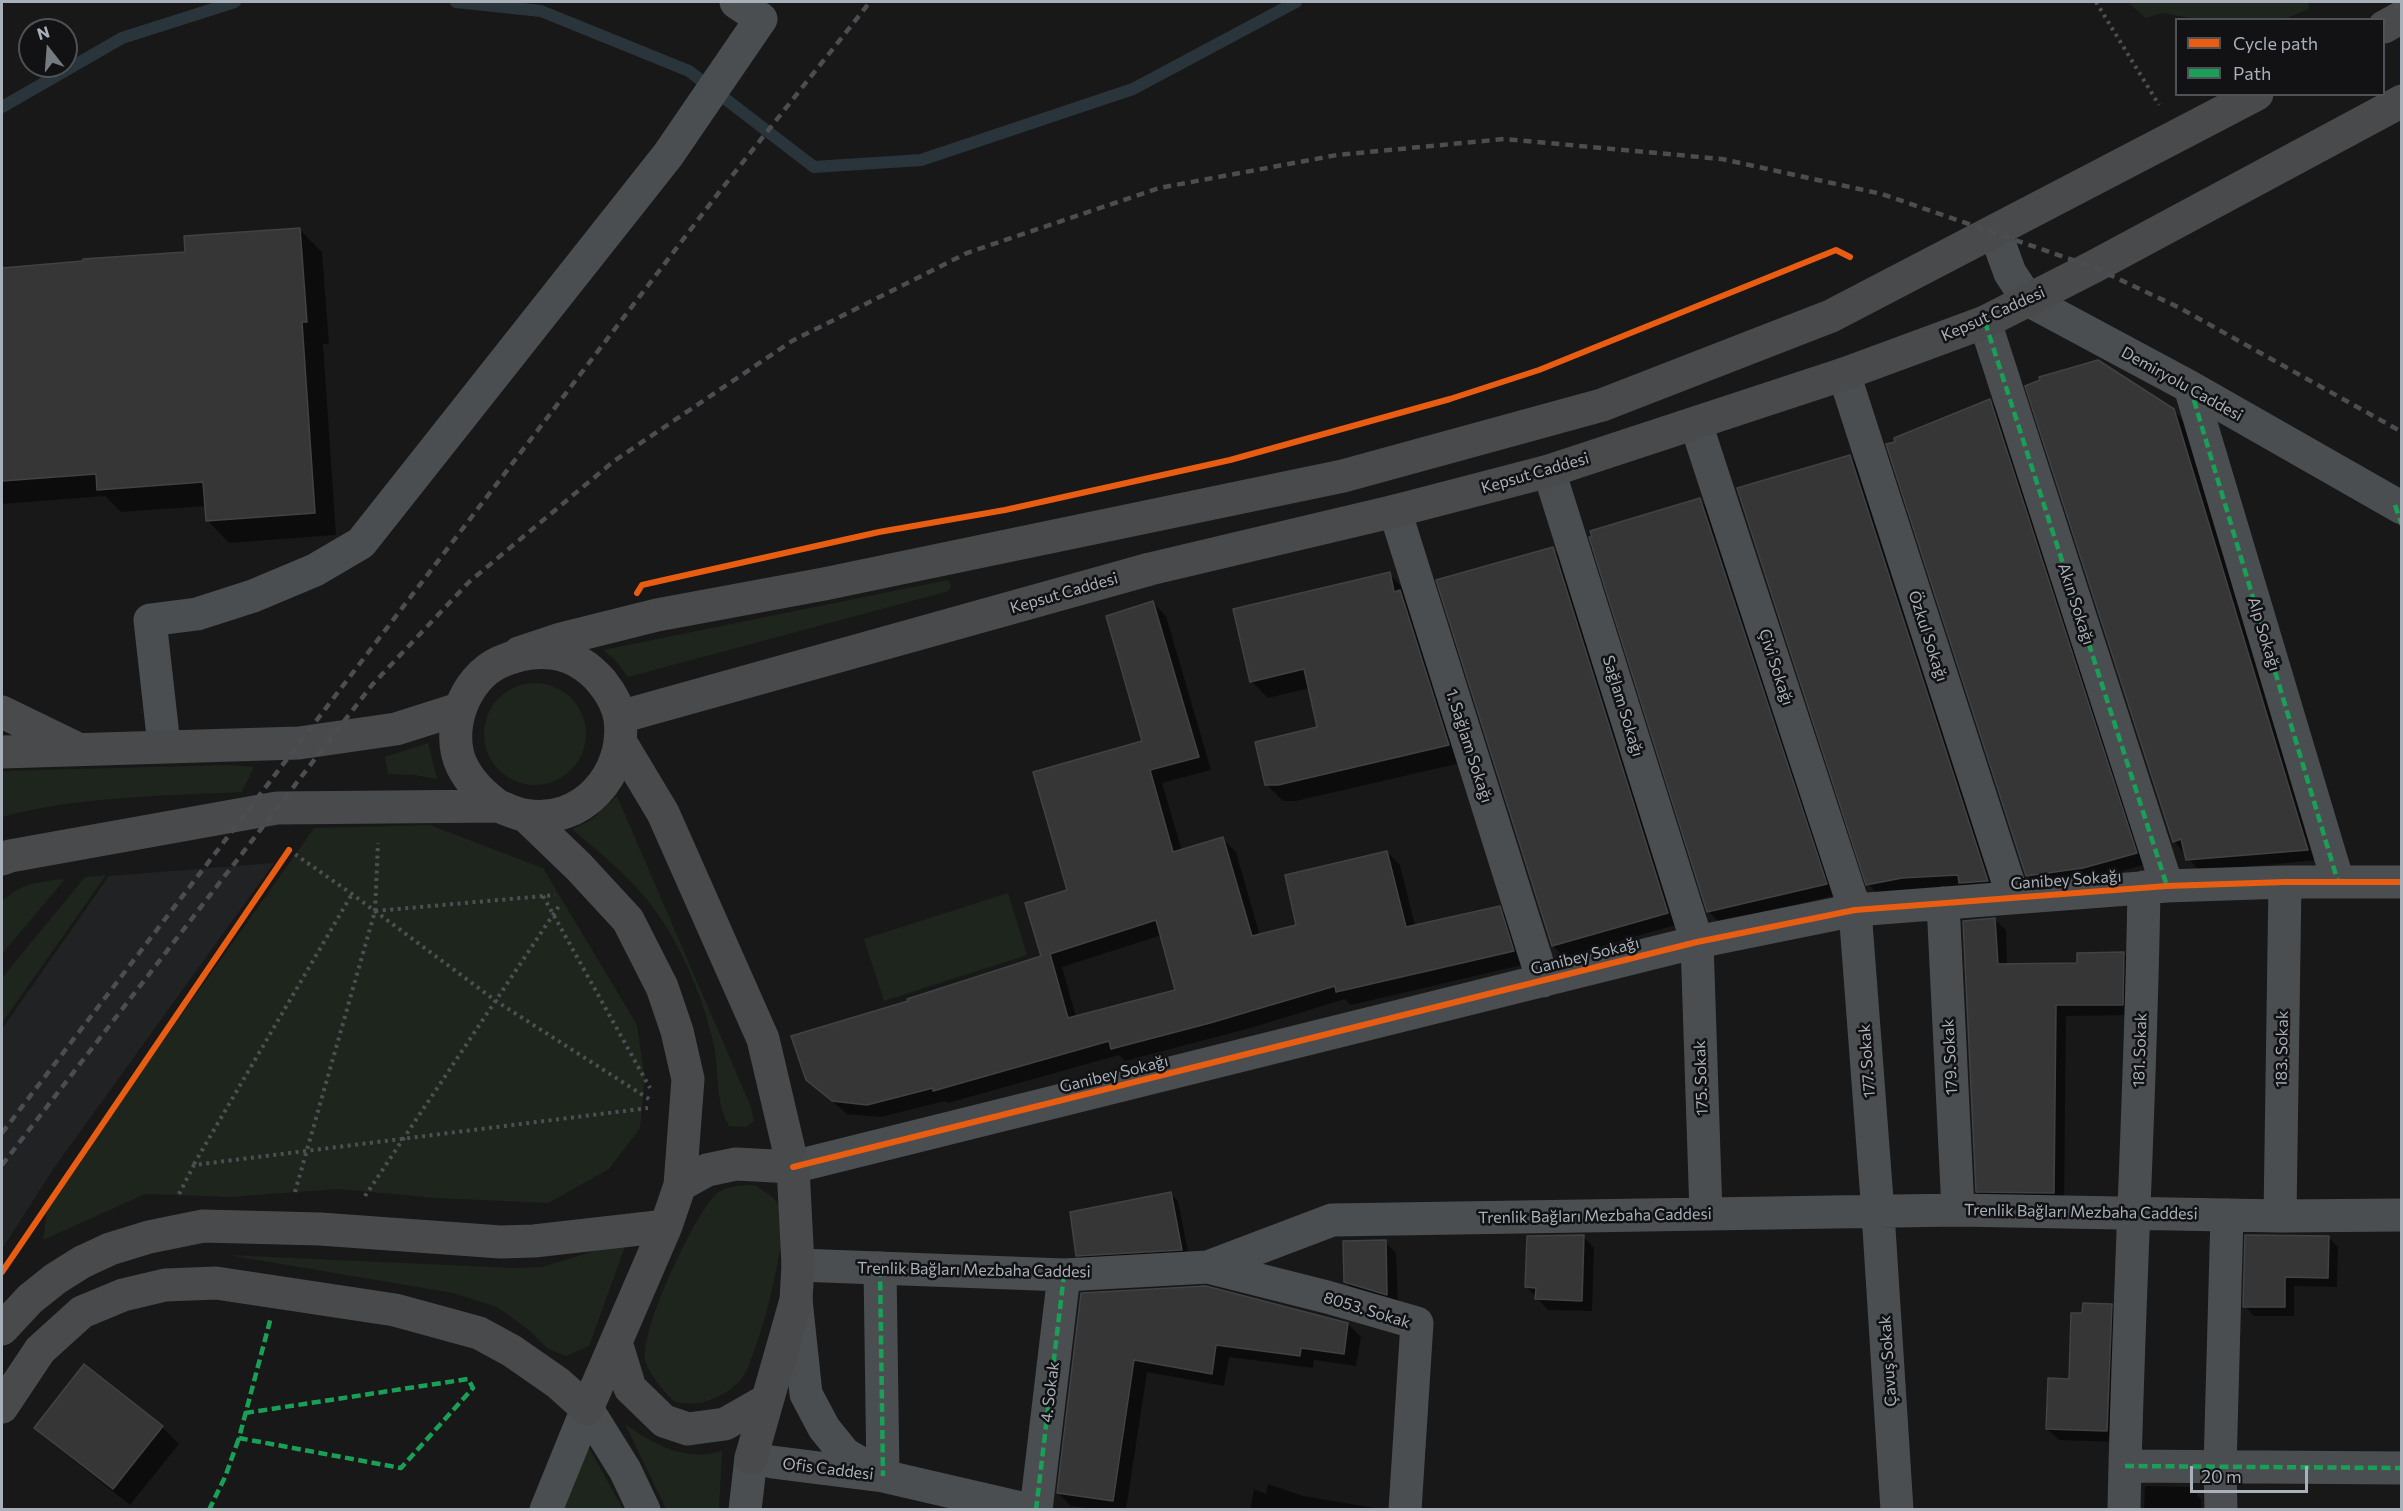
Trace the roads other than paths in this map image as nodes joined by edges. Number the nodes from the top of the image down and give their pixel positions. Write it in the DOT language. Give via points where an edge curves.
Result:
graph roads {
  1 [pos="736,2"];
  2 [pos="2402,17"];
  3 [pos="2385,26"];
  4 [pos="2253,96"];
  5 [pos="2402,101"];
  6 [pos="1995,232"];
  7 [pos="2028,300"];
  8 [pos="1985,322"];
  9 [pos="1844,374"];
  10 [pos="2190,387"];
  11 [pos="1696,424"];
  12 [pos="1549,471"];
  13 [pos="1395,511"];
  14 [pos="2399,513"];
  15 [pos="519,653"];
  16 [pos="459,710"];
  17 [pos="2,712"];
  18 [pos="620,730"];
  19 [pos="164,745"];
  20 [pos="79,749"];
  21 [pos="2,752"];
  22 [pos="512,811"];
  23 [pos="2,859"];
  24 [pos="2285,882"];
  25 [pos="2338,882"];
  26 [pos="2402,882"];
  27 [pos="2156,886"];
  28 [pos="2013,897"];
  29 [pos="1943,903"];
  30 [pos="1856,910"];
  31 [pos="1696,942"];
  32 [pos="1543,981"];
  33 [pos="793,1167"];
  34 [pos="680,1185"];
  35 [pos="1958,1210"];
  36 [pos="2133,1212"];
  37 [pos="1878,1213"];
  38 [pos="1706,1214"];
  39 [pos="2227,1215"];
  40 [pos="2402,1215"];
  41 [pos="2280,1216"];
  42 [pos="666,1226"];
  43 [pos="798,1265"];
  44 [pos="1208,1267"];
  45 [pos="880,1268"];
  46 [pos="1064,1275"];
  47 [pos="796,1300"];
  48 [pos="2,1329"];
  49 [pos="616,1342"];
  50 [pos="767,1400"];
  51 [pos="2,1407"];
  52 [pos="587,1409"];
  53 [pos="762,1460"];
  54 [pos="2125,1466"];
  55 [pos="2220,1467"];
  56 [pos="2402,1468"];
  57 [pos="883,1476"];
  58 [pos="546,1509"];
  59 [pos="644,1509"];
  60 [pos="745,1509"];
  61 [pos="1030,1509"];
  62 [pos="1036,1509"];
  63 [pos="1405,1509"];
  64 [pos="1897,1509"];
  65 [pos="2124,1509"];
  66 [pos="2221,1509"];
  1 -- 19 [label="street" via="761,19 688,127 361,543 315,570 253,596 197,614 150,620"];
  2 -- 3 [label="main road"];
  4 -- 6 [label="main road"];
  5 -- 7 [label="main road, Kepsut Caddesi"];
  6 -- 7 [label="street, Demiryolu Caddesi" via="2010,273"];
  6 -- 15 [label="main road" via="1831,316 1602,405 1343,476 657,615"];
  7 -- 8 [label="main road, Kepsut Caddesi"];
  7 -- 10 [label="street, Demiryolu Caddesi"];
  8 -- 9 [label="main road, Kepsut Caddesi"];
  8 -- 27 [label="street, Akın Sokağı"];
  9 -- 11 [label="main road, Kepsut Caddesi"];
  9 -- 28 [label="street, Özkul Sokağı"];
  10 -- 14 [label="street, Demiryolu Caddesi"];
  10 -- 25 [label="street, Alp Sokağı"];
  11 -- 12 [label="main road, Kepsut Caddesi"];
  11 -- 30 [label="street, Çivi Sokağı"];
  12 -- 13 [label="main road, Kepsut Caddesi"];
  12 -- 31 [label="street, Sağlam Sokağı"];
  13 -- 18 [label="main road, Kepsut Caddesi" via="1150,569"];
  13 -- 32 [label="street, 1. Sağlam Sokağı"];
  15 -- 16 [label="main road" via="493,665 472,684"];
  15 -- 18 [label="main road" via="571,657 593,672 610,692"];
  16 -- 19 [label="main road" via="396,729 299,742"];
  16 -- 22 [label="main road" via="456,737 461,765 477,789"];
  17 -- 20 [label="main road"];
  18 -- 22 [label="main road" via="614,768 599,790 579,807 554,815"];
  18 -- 33 [label="main road" via="663,813 763,1039"];
  19 -- 20 [label="main road"];
  20 -- 21 [label="main road"];
  22 -- 23 [label="main road" via="277,808"];
  22 -- 34 [label="main road" via="579,867 628,920 662,987 688,1079"];
  24 -- 25 [label="street, Ganibey Sokağı"];
  24 -- 27 [label="street, Ganibey Sokağı"];
  24 -- 41 [label="street, 183. Sokak"];
  25 -- 26 [label="street, Ganibey Sokağı"];
  27 -- 28 [label="street, Ganibey Sokağı"];
  27 -- 36 [label="street, 181. Sokak" via="2142,1018"];
  28 -- 29 [label="street, Ganibey Sokağı"];
  29 -- 30 [label="street, Ganibey Sokağı"];
  29 -- 35 [label="street, 179. Sokak"];
  30 -- 31 [label="street, Ganibey Sokağı"];
  30 -- 37 [label="street, 177. Sokak"];
  31 -- 32 [label="street, Ganibey Sokağı"];
  31 -- 38 [label="street, 175. Sokak"];
  32 -- 33 [label="street, Ganibey Sokağı"];
  33 -- 34 [label="main road, Ganibey Sokağı" via="736,1164 707,1170"];
  33 -- 43 [label="main road"];
  34 -- 42 [label="main road"];
  35 -- 36 [label="street, Trenlik Bağları Mezbaha Caddesi"];
  35 -- 37 [label="street, Trenlik Bağları Mezbaha Caddesi"];
  36 -- 39 [label="street, Trenlik Bağları Mezbaha Caddesi"];
  36 -- 54 [label="street, 181. Sokak"];
  37 -- 38 [label="street, Trenlik Bağları Mezbaha Caddesi"];
  37 -- 64 [label="street, Çavuş Sokak"];
  38 -- 44 [label="street, Trenlik Bağları Mezbaha Caddesi" via="1332,1220"];
  39 -- 41 [label="street, Trenlik Bağları Mezbaha Caddesi"];
  39 -- 55 [label="street"];
  40 -- 41 [label="street, Trenlik Bağları Mezbaha Caddesi"];
  42 -- 48 [label="main road" via="501,1242 320,1229 203,1226 130,1243 82,1262 30,1299"];
  42 -- 49 [label="main road"];
  43 -- 45 [label="street, Trenlik Bağları Mezbaha Caddesi"];
  43 -- 47 [label="main road"];
  44 -- 46 [label="street, Trenlik Bağları Mezbaha Caddesi"];
  44 -- 63 [label="street, 8053. Sokak" via="1417,1323"];
  45 -- 46 [label="street, Trenlik Bağları Mezbaha Caddesi"];
  45 -- 57 [label="street"];
  46 -- 62 [label="street, 4. Sokak"];
  47 -- 50 [label="main road"];
  47 -- 57 [label="street, Ofis Caddesi" via="806,1394 816,1416 845,1454"];
  49 -- 50 [label="main road" via="630,1388 664,1421 688,1429 725,1424"];
  49 -- 52 [label="main road"];
  50 -- 53 [label="main road"];
  51 -- 52 [label="main road" via="40,1350 82,1312 123,1295 165,1285 216,1283 395,1310 479,1333 558,1383"];
  52 -- 58 [label="street"];
  52 -- 59 [label="street"];
  53 -- 57 [label="street, Ofis Caddesi"];
  53 -- 60 [label="street"];
  54 -- 55 [label="street"];
  54 -- 65 [label="street, 181. Sokak"];
  55 -- 56 [label="street"];
  55 -- 66 [label="street"];
  57 -- 61 [label="street, Ofis Caddesi"];
}
